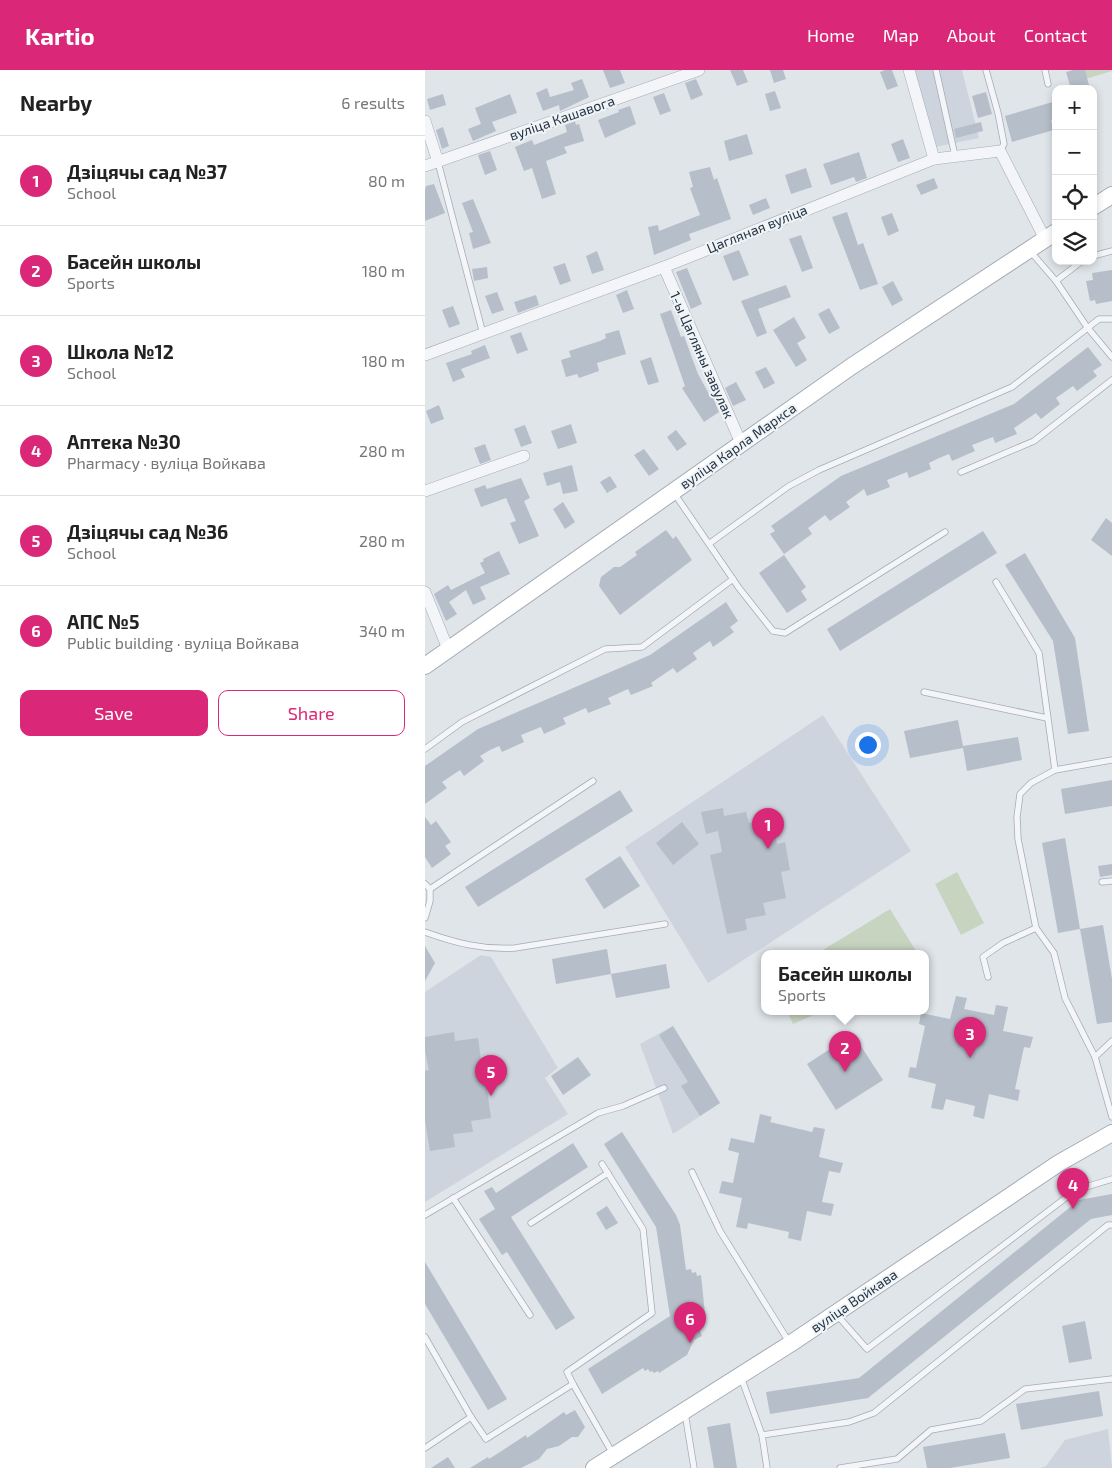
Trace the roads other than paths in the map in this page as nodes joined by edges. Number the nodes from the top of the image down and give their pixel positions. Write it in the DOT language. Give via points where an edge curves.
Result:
graph roads {
  1 [pos="699,70"];
  2 [pos="909,70"];
  3 [pos="936,70"];
  4 [pos="985,70"];
  5 [pos="1045,70"];
  6 [pos="1049,84"];
  7 [pos="425,120"];
  8 [pos="1000,151"];
  9 [pos="955,156"];
  10 [pos="935,159"];
  11 [pos="438,162"];
  12 [pos="425,166"];
  13 [pos="1112,195"];
  14 [pos="1097,204"];
  15 [pos="1050,236"];
  16 [pos="1029,249"];
  17 [pos="1112,251"];
  18 [pos="1097,255"];
  19 [pos="1077,265"];
  20 [pos="663,267"];
  21 [pos="1056,281"];
  22 [pos="1112,319"];
  23 [pos="1087,328"];
  24 [pos="483,334"];
  25 [pos="425,355"];
  26 [pos="1112,357"];
  27 [pos="1112,380"];
  28 [pos="741,443"];
  29 [pos="524,456"];
  30 [pos="961,472"];
  31 [pos="425,491"];
  32 [pos="673,491"];
  33 [pos="945,532"];
  34 [pos="710,543"];
  35 [pos="733,579"];
  36 [pos="996,582"];
  37 [pos="425,592"];
  38 [pos="448,650"];
  39 [pos="425,666"];
  40 [pos="924,692"];
  41 [pos="1047,718"];
  42 [pos="425,748"];
  43 [pos="1112,760"];
  44 [pos="1055,770"];
  45 [pos="593,781"];
  46 [pos="1112,881"];
  47 [pos="1102,882"];
  48 [pos="425,884"];
  49 [pos="431,889"];
  50 [pos="425,918"];
  51 [pos="665,924"];
  52 [pos="1036,928"];
  53 [pos="425,932"];
  54 [pos="988,977"];
  55 [pos="1112,1041"];
  56 [pos="1095,1057"];
  57 [pos="664,1088"];
  58 [pos="1112,1117"];
  59 [pos="1112,1133"];
  60 [pos="602,1164"];
  61 [pos="692,1172"];
  62 [pos="608,1173"];
  63 [pos="1112,1180"];
  64 [pos="453,1198"];
  65 [pos="425,1215"];
  66 [pos="531,1223"];
  67 [pos="1112,1225"];
  68 [pos="835,1314"];
  69 [pos="530,1315"];
  70 [pos="425,1337"];
  71 [pos="790,1344"];
  72 [pos="740,1375"];
  73 [pos="1112,1379"];
  74 [pos="573,1384"];
  75 [pos="685,1410"];
  76 [pos="471,1417"];
  77 [pos="762,1435"];
  78 [pos="425,1448"];
  79 [pos="614,1456"];
  80 [pos="594,1468"];
  81 [pos="694,1468"];
  82 [pos="767,1468"];
  83 [pos="840,1468"];
  1 -- 11 [label="street, вуліца Кашавога"];
  2 -- 10 [label="street"];
  3 -- 9 [label="lane"];
  4 -- 8 [label="lane" via="1004,144"];
  5 -- 6 [label="lane"];
  7 -- 11 [label="street"];
  8 -- 9 [label="street, Цагляная вуліца"];
  8 -- 15 [label="street"];
  9 -- 10 [label="street, Цагляная вуліца"];
  10 -- 20 [label="street, Цагляная вуліца"];
  11 -- 12 [label="street, вуліца Кашавога"];
  11 -- 24 [label="lane"];
  13 -- 14 [label="main road"];
  15 -- 16 [label="main road, вуліца Карла Маркса"];
  16 -- 21 [label="lane"];
  16 -- 28 [label="main road, вуліца Карла Маркса"];
  17 -- 18 [label="lane"];
  19 -- 21 [label="lane"];
  20 -- 24 [label="street, Цагляная вуліца"];
  20 -- 28 [label="street, 1-ы Цагляны завулак"];
  21 -- 23 [label="lane"];
  22 -- 23 [label="lane" via="1099,319"];
  23 -- 26 [label="lane"];
  23 -- 34 [label="lane" via="1012,387 819,470 789,486"];
  24 -- 25 [label="street, Цагляная вуліца"];
  27 -- 30 [label="lane" via="1034,441"];
  28 -- 32 [label="main road, вуліца Карла Маркса"];
  29 -- 31 [label="street"];
  32 -- 34 [label="lane"];
  32 -- 38 [label="main road, вуліца Карла Маркса"];
  33 -- 35 [label="lane" via="785,633 773,631"];
  34 -- 35 [label="lane"];
  35 -- 42 [label="lane" via="641,647 605,649 462,722"];
  36 -- 41 [label="lane" via="1039,653"];
  37 -- 38 [label="street"];
  38 -- 39 [label="main road, вуліца Карла Маркса"];
  40 -- 41 [label="lane"];
  41 -- 44 [label="lane"];
  43 -- 44 [label="lane"];
  44 -- 52 [label="lane" via="1031,782 1020,794 1017,817 1018,839"];
  45 -- 49 [label="lane"];
  46 -- 47 [label="lane"];
  48 -- 49 [label="lane"];
  49 -- 50 [label="lane"];
  51 -- 53 [label="lane" via="493,950 463,945"];
  52 -- 54 [label="lane" via="1003,943 983,957"];
  52 -- 56 [label="lane" via="1054,953 1065,998"];
  55 -- 56 [label="lane"];
  56 -- 58 [label="lane"];
  57 -- 64 [label="lane" via="598,1113"];
  59 -- 68 [label="main road, вуліца Войкава" via="1059,1163"];
  60 -- 62 [label="lane"];
  61 -- 71 [label="lane" via="720,1231"];
  62 -- 66 [label="lane"];
  62 -- 74 [label="lane" via="643,1229 652,1312 567,1372"];
  63 -- 68 [label="lane" via="1076,1190 867,1349"];
  64 -- 65 [label="lane"];
  64 -- 69 [label="lane"];
  67 -- 77 [label="lane" via="874,1413 849,1422"];
  68 -- 71 [label="main road, вуліца Войкава"];
  70 -- 76 [label="lane"];
  71 -- 72 [label="main road, вуліца Войкава"];
  72 -- 75 [label="main road, вуліца Войкава"];
  72 -- 77 [label="lane"];
  73 -- 83 [label="lane" via="1025,1389 981,1421 931,1430 897,1459"];
  74 -- 76 [label="lane" via="486,1438"];
  74 -- 79 [label="lane"];
  75 -- 79 [label="main road, вуліца Войкава"];
  75 -- 81 [label="lane"];
  76 -- 78 [label="lane"];
  77 -- 82 [label="lane"];
  79 -- 80 [label="main road, вуліца Войкава"];
}
